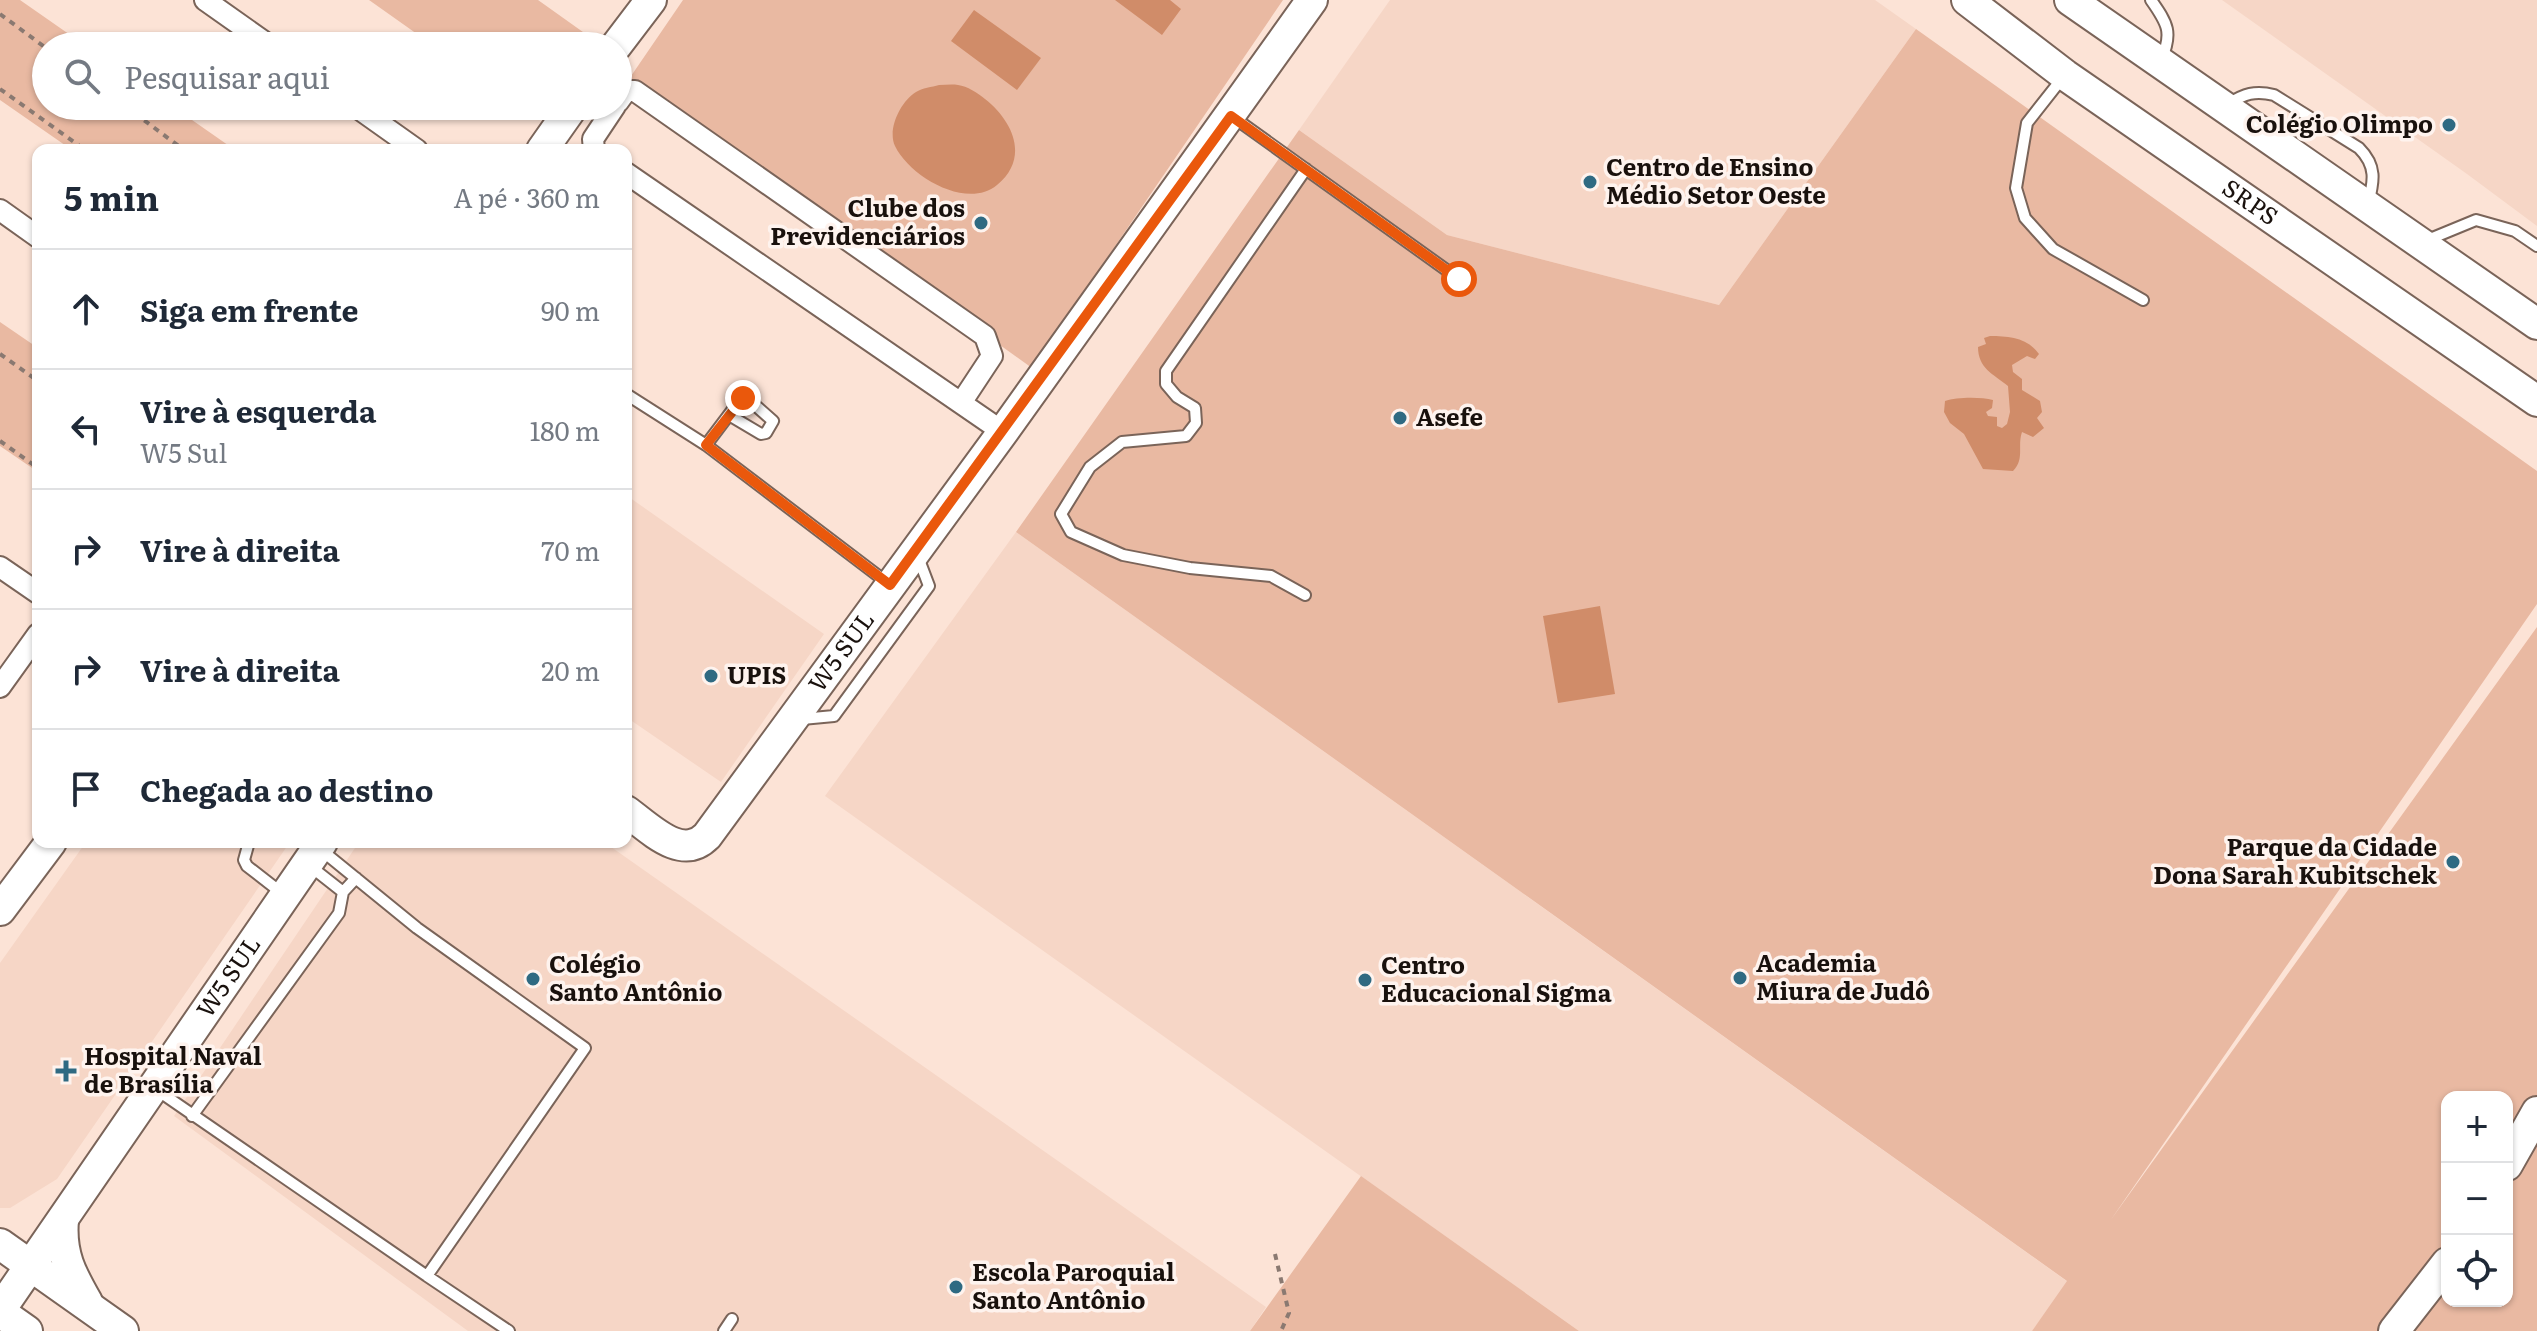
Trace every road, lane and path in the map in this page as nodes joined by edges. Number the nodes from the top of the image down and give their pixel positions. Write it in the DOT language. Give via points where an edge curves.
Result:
graph roads {
  1 [pos="205,0"];
  2 [pos="651,0"];
  3 [pos="1312,0"];
  4 [pos="2070,0"];
  5 [pos="2151,0"];
  6 [pos="1973,3"];
  7 [pos="0,14"];
  8 [pos="250,32"];
  9 [pos="627,32"];
  10 [pos="32,38"];
  11 [pos="2160,62"];
  12 [pos="2065,75"];
  13 [pos="0,89"];
  14 [pos="632,91"];
  15 [pos="2224,107"];
  16 [pos="32,112"];
  17 [pos="1231,116"];
  18 [pos="43,120"];
  19 [pos="144,120"];
  20 [pos="375,120"];
  21 [pos="563,120"];
  22 [pos="605,120"];
  23 [pos="77,144"];
  24 [pos="176,144"];
  25 [pos="409,144"];
  26 [pos="546,144"];
  27 [pos="593,144"];
  28 [pos="1306,169"];
  29 [pos="632,177"];
  30 [pos="2368,206"];
  31 [pos="0,210"];
  32 [pos="32,233"];
  33 [pos="2420,242"];
  34 [pos="2537,246"];
  35 [pos="1459,279"];
  36 [pos="2143,300"];
  37 [pos="2537,324"];
  38 [pos="0,354"];
  39 [pos="32,377"];
  40 [pos="632,398"];
  41 [pos="2537,401"];
  42 [pos="961,403"];
  43 [pos="729,415"];
  44 [pos="1003,432"];
  45 [pos="0,441"];
  46 [pos="706,445"];
  47 [pos="32,464"];
  48 [pos="916,550"];
  49 [pos="0,567"];
  50 [pos="890,585"];
  51 [pos="32,589"];
  52 [pos="1305,595"];
  53 [pos="32,642"];
  54 [pos="0,687"];
  55 [pos="792,720"];
  56 [pos="632,815"];
  57 [pos="46,848"];
  58 [pos="246,848"];
  59 [pos="316,851"];
  60 [pos="356,878"];
  61 [pos="343,892"];
  62 [pos="285,895"];
  63 [pos="0,910"];
  64 [pos="154,1088"];
  65 [pos="2537,1112"];
  66 [pos="192,1116"];
  67 [pos="2508,1163"];
  68 [pos="63,1220"];
  69 [pos="0,1244"];
  70 [pos="1275,1254"];
  71 [pos="32,1267"];
  72 [pos="2441,1271"];
  73 [pos="427,1276"];
  74 [pos="90,1308"];
  75 [pos="0,1311"];
  76 [pos="732,1319"];
  77 [pos="27,1331"];
  78 [pos="123,1331"];
  79 [pos="509,1331"];
  80 [pos="724,1331"];
  81 [pos="1281,1331"];
  82 [pos="2394,1331"];
  1 -- 8 [label="street"];
  2 -- 9 [label="main road"];
  3 -- 17 [label="main road, W5 SUL"];
  4 -- 11 [label="main road"];
  5 -- 11 [label="lane" via="2168,29"];
  6 -- 12 [label="main road, SRPS"];
  7 -- 10 [label="path"];
  11 -- 15 [label="main road"];
  12 -- 36 [label="lane" via="2027,123 2016,188 2025,218 2053,249"];
  12 -- 41 [label="main road, SRPS"];
  13 -- 16 [label="path"];
  14 -- 42 [label="street" via="985,336 992,356"];
  15 -- 30 [label="main road"];
  15 -- 30 [label="lane" via="2242,95 2274,95 2359,148 2373,169"];
  17 -- 28 [label="lane"];
  17 -- 44 [label="main road, W5 SUL"];
  18 -- 23 [label="path"];
  19 -- 24 [label="path"];
  20 -- 25 [label="street"];
  21 -- 26 [label="main road"];
  22 -- 27 [label="street"];
  28 -- 35 [label="lane"];
  28 -- 52 [label="lane" via="1166,371 1166,384 1195,408 1196,423 1186,436 1122,442 1090,467 1061,514 1071,532 1123,555 1271,576"];
  29 -- 42 [label="street"];
  30 -- 33 [label="main road"];
  31 -- 32 [label="street"];
  33 -- 34 [label="lane" via="2476,220 2515,231"];
  33 -- 37 [label="main road"];
  38 -- 39 [label="path"];
  40 -- 46 [label="lane"];
  42 -- 44 [label="street"];
  43 -- 46 [label="lane"];
  44 -- 48 [label="main road, W5 SUL"];
  45 -- 47 [label="path"];
  46 -- 50 [label="lane"];
  48 -- 50 [label="main road, W5 SUL"];
  48 -- 55 [label="lane" via="929,586 834,716"];
  49 -- 51 [label="street"];
  50 -- 55 [label="main road, W5 SUL"];
  53 -- 54 [label="street"];
  55 -- 56 [label="main road, W5 SUL" via="700,843 679,848"];
  57 -- 63 [label="main road"];
  58 -- 62 [label="lane" via="247,866"];
  59 -- 60 [label="lane"];
  59 -- 61 [label="lane"];
  59 -- 62 [label="main road, W5 SUL"];
  60 -- 61 [label="lane"];
  60 -- 73 [label="lane" via="585,1048"];
  61 -- 66 [label="lane" via="339,913"];
  62 -- 64 [label="main road, W5 SUL"];
  64 -- 66 [label="lane"];
  64 -- 68 [label="main road, W5 SUL"];
  65 -- 67 [label="main road"];
  66 -- 73 [label="lane"];
  68 -- 71 [label="main road, W5 SUL"];
  68 -- 74 [label="main road" via="67,1266"];
  69 -- 71 [label="main road"];
  70 -- 81 [label="path" via="1289,1313"];
  71 -- 74 [label="main road"];
  71 -- 75 [label="main road, W5 SUL"];
  72 -- 82 [label="main road"];
  73 -- 79 [label="lane"];
  74 -- 78 [label="main road"];
  75 -- 77 [label="main road"];
  76 -- 80 [label="lane"];
}
